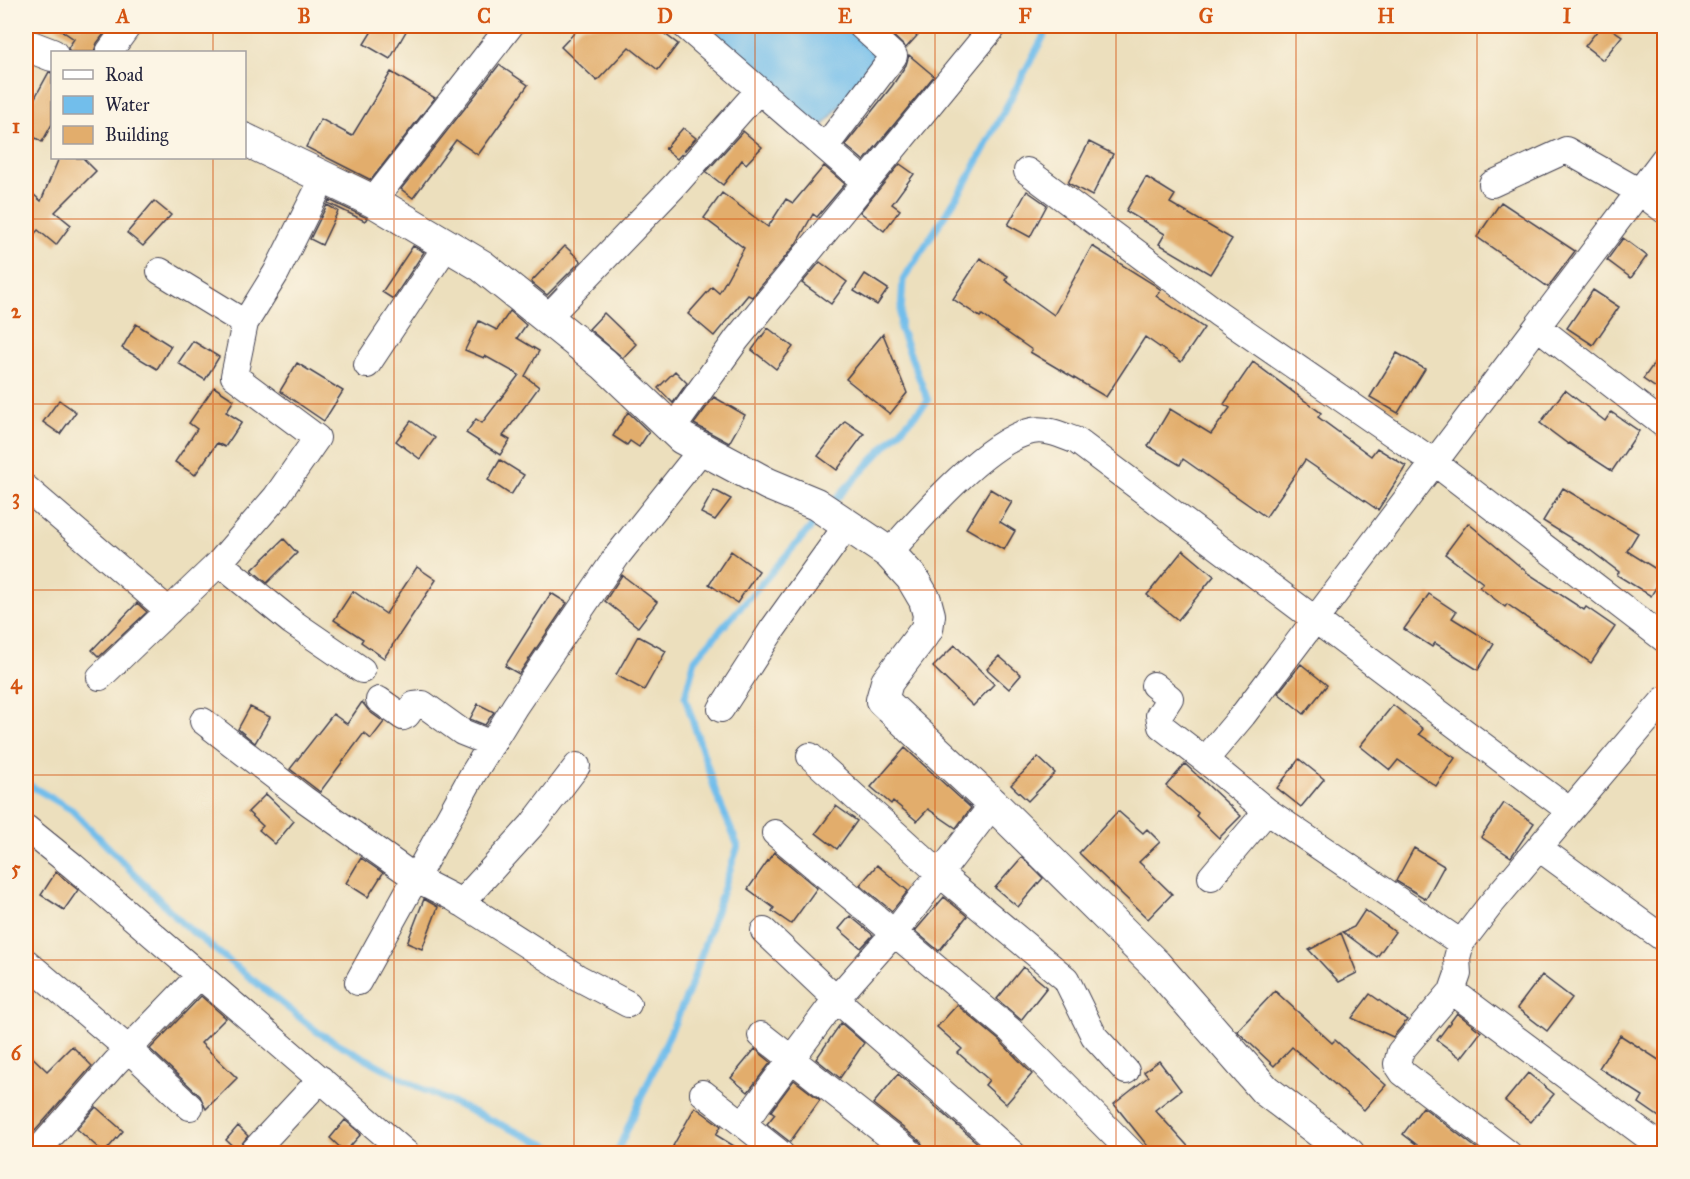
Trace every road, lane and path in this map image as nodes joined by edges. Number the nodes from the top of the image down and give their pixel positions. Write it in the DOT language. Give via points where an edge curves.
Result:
graph roads {
  1 [pos="128,26"];
  2 [pos="510,26"];
  3 [pos="685,26"];
  4 [pos="861,26"];
  5 [pos="994,26"];
  6 [pos="26,45"];
  7 [pos="111,51"];
  8 [pos="51,55"];
  9 [pos="759,90"];
  10 [pos="246,141"];
  11 [pos="825,147"];
  12 [pos="1665,159"];
  13 [pos="1027,171"];
  14 [pos="324,177"];
  15 [pos="865,182"];
  16 [pos="1492,184"];
  17 [pos="1640,192"];
  18 [pos="373,201"];
  19 [pos="1665,210"];
  20 [pos="447,245"];
  21 [pos="160,271"];
  22 [pos="547,318"];
  23 [pos="245,323"];
  24 [pos="1538,327"];
  25 [pos="367,365"];
  26 [pos="1665,425"];
  27 [pos="673,428"];
  28 [pos="703,448"];
  29 [pos="1435,463"];
  30 [pos="26,488"];
  31 [pos="834,515"];
  32 [pos="889,552"];
  33 [pos="219,563"];
  34 [pos="169,611"];
  35 [pos="1315,618"];
  36 [pos="1665,639"];
  37 [pos="362,670"];
  38 [pos="100,677"];
  39 [pos="1154,685"];
  40 [pos="379,699"];
  41 [pos="721,709"];
  42 [pos="1661,711"];
  43 [pos="203,721"];
  44 [pos="492,744"];
  45 [pos="810,756"];
  46 [pos="1205,760"];
  47 [pos="577,766"];
  48 [pos="993,804"];
  49 [pos="1266,811"];
  50 [pos="1570,811"];
  51 [pos="26,828"];
  52 [pos="775,833"];
  53 [pos="1539,848"];
  54 [pos="940,874"];
  55 [pos="1211,877"];
  56 [pos="417,879"];
  57 [pos="461,903"];
  58 [pos="765,931"];
  59 [pos="895,932"];
  60 [pos="1665,939"];
  61 [pos="1461,943"];
  62 [pos="26,962"];
  63 [pos="200,975"];
  64 [pos="358,982"];
  65 [pos="1452,991"];
  66 [pos="836,999"];
  67 [pos="628,1004"];
  68 [pos="761,1035"];
  69 [pos="124,1046"];
  70 [pos="793,1059"];
  71 [pos="1126,1071"];
  72 [pos="321,1079"];
  73 [pos="703,1093"];
  74 [pos="190,1107"];
  75 [pos="743,1124"];
  76 [pos="1665,1149"];
  77 [pos="1340,1151"];
  78 [pos="35,1154"];
  79 [pos="251,1154"];
  80 [pos="407,1154"];
  81 [pos="781,1154"];
  82 [pos="912,1154"];
  83 [pos="1013,1154"];
  84 [pos="1133,1154"];
  85 [pos="1509,1154"];
  1 -- 7 [label="street"];
  2 -- 18 [label="street"];
  3 -- 9 [label="street"];
  4 -- 11 [label="street" via="894,56"];
  5 -- 15 [label="street"];
  6 -- 8 [label="street"];
  9 -- 11 [label="street"];
  9 -- 22 [label="street" via="674,186"];
  10 -- 14 [label="street"];
  11 -- 15 [label="street"];
  12 -- 17 [label="street"];
  13 -- 29 [label="street" via="1219,314"];
  14 -- 18 [label="street"];
  14 -- 23 [label="street" via="276,273"];
  15 -- 27 [label="street" via="737,339"];
  16 -- 17 [label="street" via="1566,150"];
  17 -- 19 [label="street"];
  17 -- 24 [label="street"];
  18 -- 20 [label="street"];
  20 -- 22 [label="street" via="482,266"];
  20 -- 25 [label="street"];
  21 -- 23 [label="street"];
  22 -- 27 [label="street"];
  23 -- 33 [label="street" via="234,376 317,438 276,497"];
  24 -- 26 [label="street"];
  24 -- 29 [label="street"];
  27 -- 28 [label="street" via="682,438"];
  28 -- 31 [label="street"];
  28 -- 44 [label="street" via="617,556"];
  29 -- 35 [label="street"];
  29 -- 36 [label="street"];
  30 -- 34 [label="street"];
  31 -- 32 [label="street"];
  31 -- 41 [label="street" via="772,630"];
  32 -- 35 [label="street" via="985,456 1032,431 1048,431 1077,441"];
  32 -- 48 [label="street" via="912,578 929,615 927,629 887,682 882,700"];
  33 -- 34 [label="street"];
  33 -- 37 [label="street" via="292,622"];
  34 -- 38 [label="street"];
  35 -- 46 [label="street" via="1244,715"];
  35 -- 50 [label="street"];
  39 -- 46 [label="street" via="1170,698 1159,715 1161,726"];
  40 -- 44 [label="street" via="403,717 414,705 423,705 462,732"];
  42 -- 50 [label="street"];
  43 -- 56 [label="street"];
  44 -- 56 [label="street"];
  45 -- 54 [label="street"];
  46 -- 49 [label="street"];
  47 -- 57 [label="street" via="532,825"];
  48 -- 54 [label="street"];
  48 -- 77 [label="street" via="1155,964 1265,1090"];
  49 -- 55 [label="street"];
  49 -- 61 [label="street"];
  50 -- 53 [label="street"];
  51 -- 63 [label="street"];
  52 -- 59 [label="street"];
  53 -- 60 [label="street"];
  53 -- 61 [label="street"];
  54 -- 59 [label="street"];
  54 -- 71 [label="street" via="1066,979 1094,1036"];
  56 -- 57 [label="street"];
  56 -- 64 [label="street"];
  57 -- 67 [label="street" via="577,977"];
  58 -- 66 [label="street"];
  59 -- 66 [label="street"];
  59 -- 84 [label="street" via="1010,1030"];
  61 -- 65 [label="street"];
  62 -- 69 [label="street"];
  63 -- 69 [label="street"];
  63 -- 72 [label="street"];
  65 -- 76 [label="street"];
  65 -- 85 [label="street" via="1400,1052 1397,1064"];
  66 -- 70 [label="street"];
  66 -- 83 [label="street"];
  68 -- 70 [label="street"];
  69 -- 74 [label="street"];
  69 -- 78 [label="street"];
  70 -- 75 [label="street"];
  70 -- 82 [label="street"];
  72 -- 79 [label="street"];
  72 -- 80 [label="street"];
  73 -- 75 [label="street"];
  75 -- 81 [label="street"];
}
